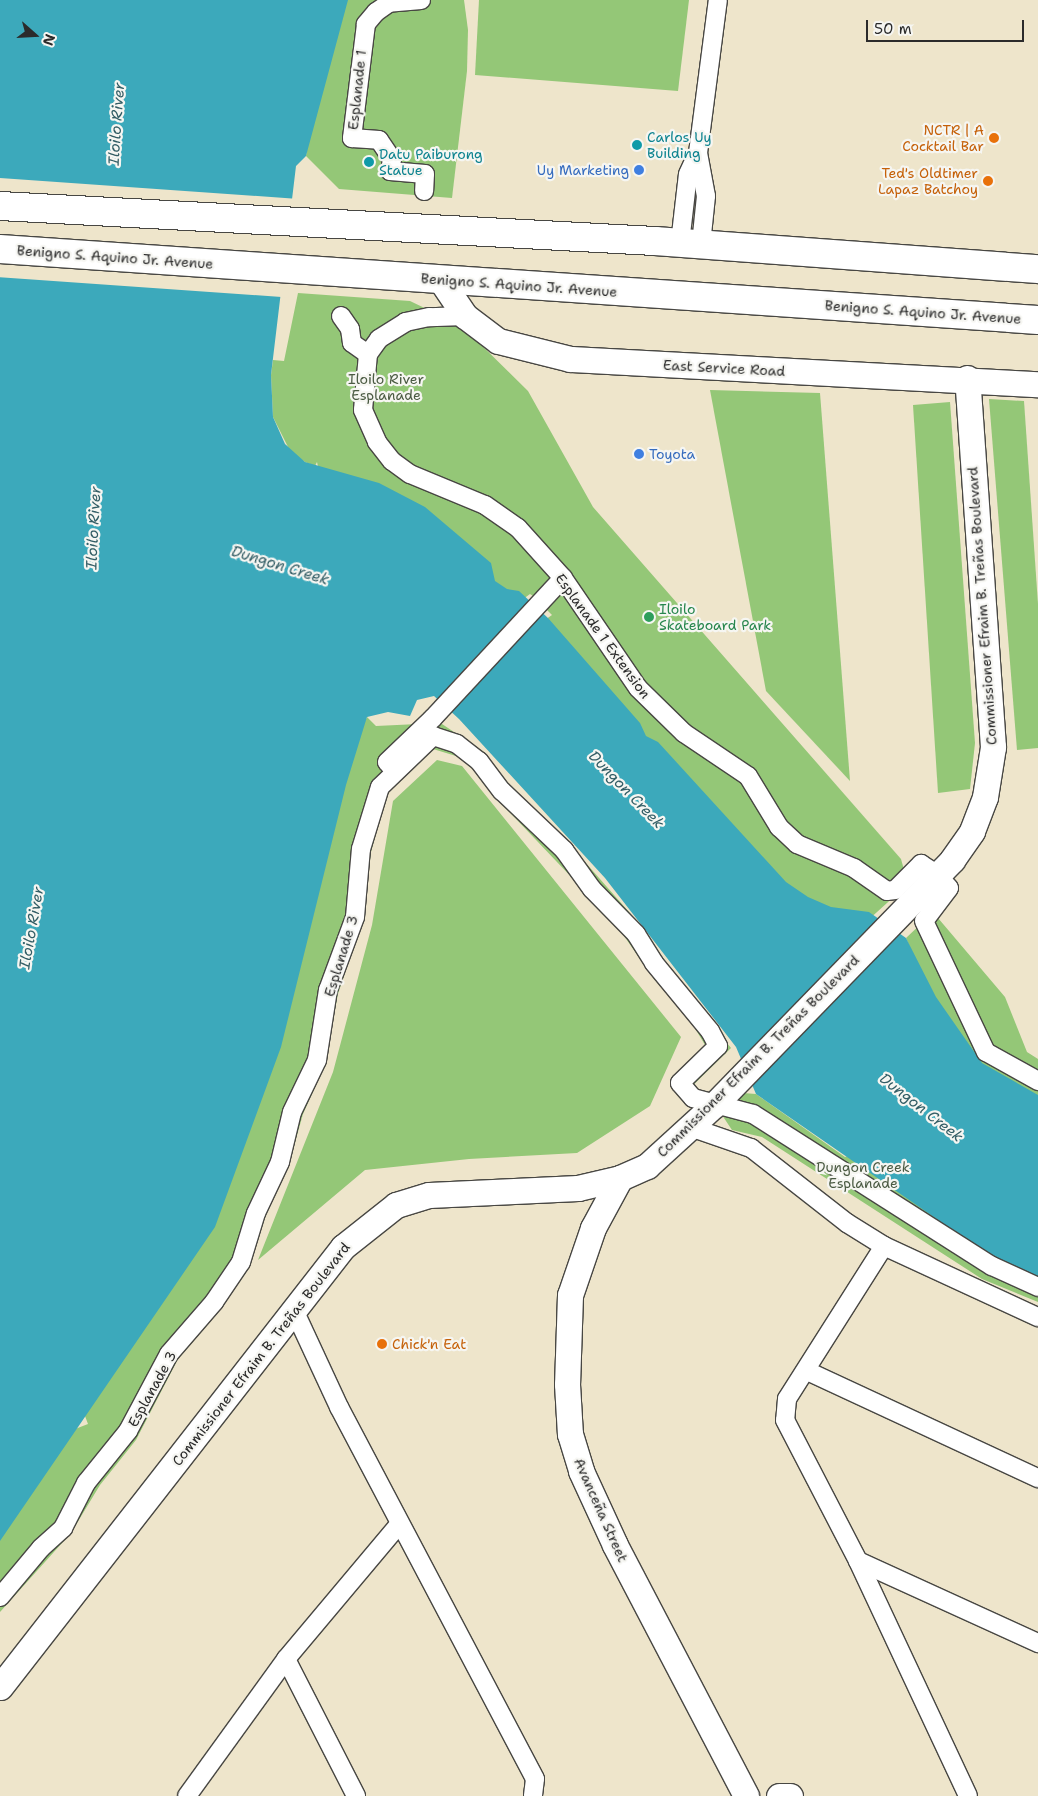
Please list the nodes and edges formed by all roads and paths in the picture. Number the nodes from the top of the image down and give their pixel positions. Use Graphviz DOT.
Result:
graph roads {
  1 [pos="421,0"];
  2 [pos="718,0"];
  3 [pos="424,191"];
  4 [pos="0,206"];
  5 [pos="690,243"];
  6 [pos="0,249"];
  7 [pos="1038,269"];
  8 [pos="440,279"];
  9 [pos="341,316"];
  10 [pos="465,316"];
  11 [pos="1038,320"];
  12 [pos="368,354"];
  13 [pos="966,378"];
  14 [pos="1038,384"];
  15 [pos="563,578"];
  16 [pos="394,771"];
  17 [pos="933,881"];
  18 [pos="1038,1081"];
  19 [pos="714,1105"];
  20 [pos="690,1127"];
  21 [pos="620,1178"];
  22 [pos="884,1246"];
  23 [pos="1038,1287"];
  24 [pos="294,1310"];
  25 [pos="1038,1317"];
  26 [pos="807,1371"];
  27 [pos="1038,1478"];
  28 [pos="400,1523"];
  29 [pos="858,1560"];
  30 [pos="0,1598"];
  31 [pos="1038,1643"];
  32 [pos="286,1658"];
  33 [pos="0,1687"];
  34 [pos="196,1792"];
  35 [pos="356,1796"];
  36 [pos="533,1796"];
  37 [pos="746,1796"];
  38 [pos="780,1796"];
  39 [pos="790,1796"];
  40 [pos="968,1796"];
  1 -- 3 [label="street, Esplanade 1"];
  2 -- 5 [label="street"];
  4 -- 5 [label="highway"];
  5 -- 7 [label="highway"];
  6 -- 8 [label="highway, Benigno S. Aquino Jr. Avenue"];
  8 -- 10 [label="main road, East Service Road"];
  8 -- 11 [label="highway, Benigno S. Aquino Jr. Avenue"];
  9 -- 12 [label="street"];
  10 -- 12 [label="street"];
  10 -- 13 [label="main road, East Service Road"];
  12 -- 15 [label="street, Esplanade 1 Extension"];
  13 -- 14 [label="main road, East Service Road"];
  13 -- 17 [label="main road, Commissioner Efraim B. Treñas Boulevard"];
  15 -- 16 [label="street"];
  15 -- 17 [label="street, Esplanade 1 Extension"];
  16 -- 19 [label="street, Esplanade 3"];
  16 -- 30 [label="street, Esplanade 3"];
  17 -- 18 [label="street"];
  17 -- 19 [label="main road, Commissioner Efraim B. Treñas Boulevard"];
  19 -- 20 [label="main road, Commissioner Efraim B. Treñas Boulevard"];
  19 -- 23 [label="street"];
  20 -- 21 [label="main road, Commissioner Efraim B. Treñas Boulevard"];
  20 -- 22 [label="street"];
  21 -- 24 [label="main road, Commissioner Efraim B. Treñas Boulevard"];
  21 -- 37 [label="main road, Avanceña Street"];
  22 -- 25 [label="street"];
  22 -- 26 [label="street"];
  24 -- 28 [label="street"];
  24 -- 33 [label="main road, Commissioner Efraim B. Treñas Boulevard"];
  26 -- 27 [label="street"];
  26 -- 29 [label="street"];
  28 -- 32 [label="street"];
  28 -- 36 [label="street"];
  29 -- 31 [label="street"];
  29 -- 40 [label="street"];
  32 -- 34 [label="street"];
  32 -- 35 [label="street"];
  38 -- 39 [label="main road"];
}
